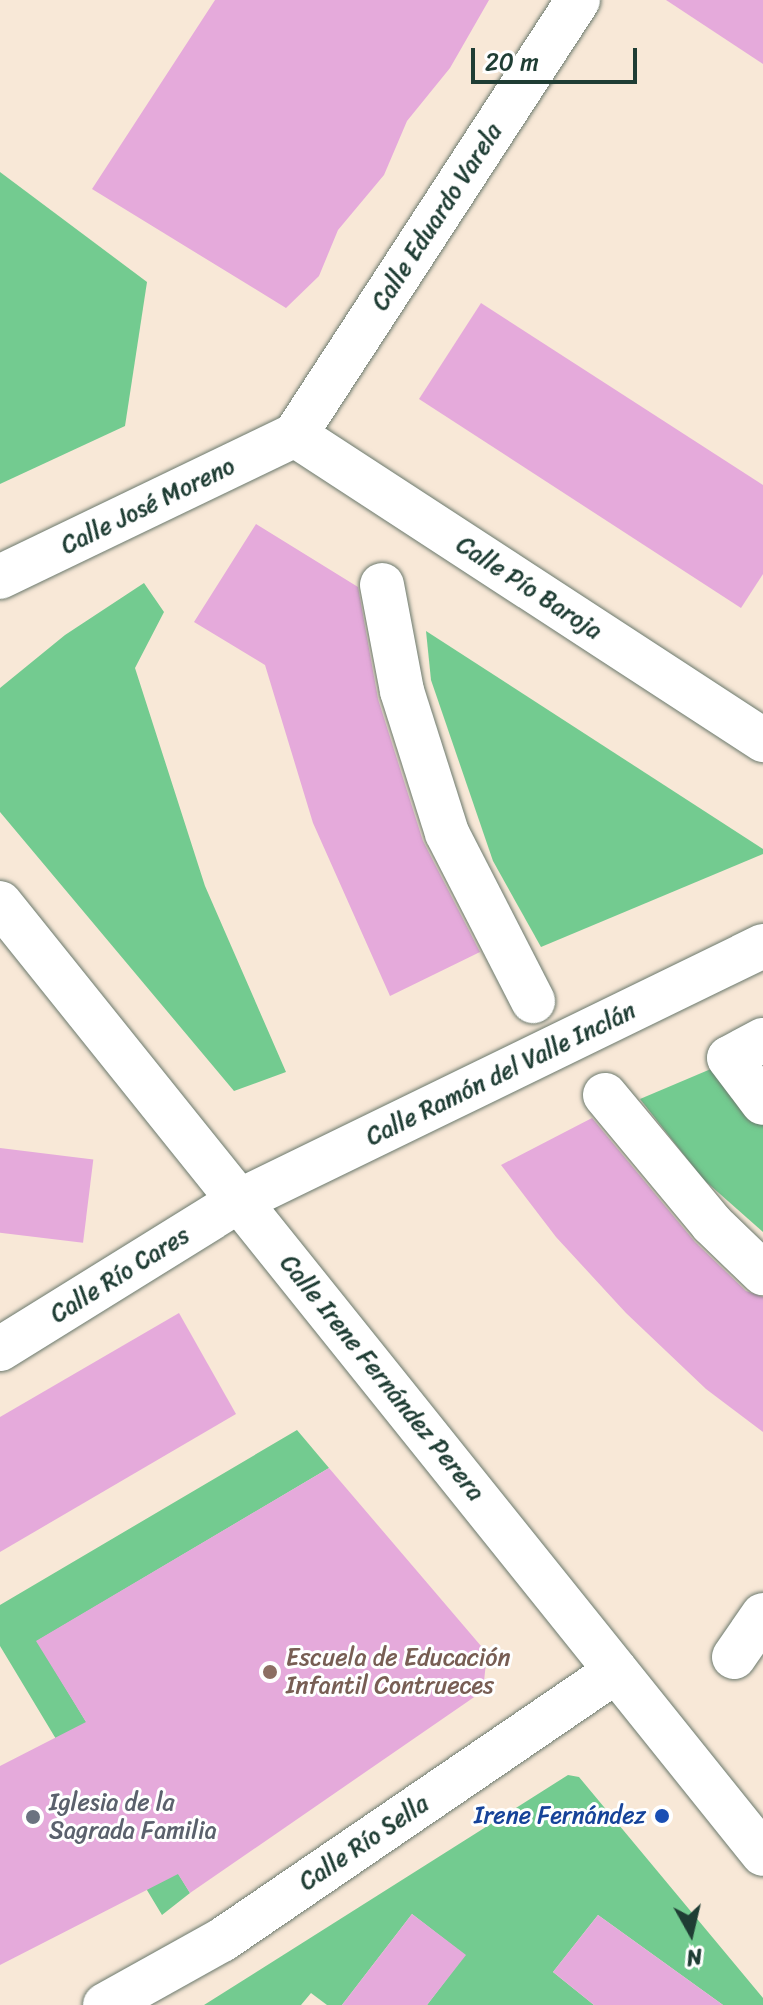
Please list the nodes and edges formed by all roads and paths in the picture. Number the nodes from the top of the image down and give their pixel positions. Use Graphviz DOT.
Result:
graph roads {
  1 [pos="578,0"];
  2 [pos="295,435"];
  3 [pos="0,577"];
  4 [pos="382,585"];
  5 [pos="763,740"];
  6 [pos="0,903"];
  7 [pos="763,946"];
  8 [pos="533,1001"];
  9 [pos="763,1040"];
  10 [pos="605,1095"];
  11 [pos="763,1103"];
  12 [pos="239,1201"];
  13 [pos="757,1252"];
  14 [pos="0,1349"];
  15 [pos="763,1615"];
  16 [pos="734,1657"];
  17 [pos="616,1671"];
  18 [pos="763,1854"];
  19 [pos="105,2005"];
  1 -- 2 [label="street, Calle Eduardo Varela"];
  2 -- 3 [label="street, Calle José Moreno"];
  2 -- 5 [label="street, Calle Pío Baroja"];
  4 -- 8 [label="street"];
  6 -- 12 [label="street, Calle Irene Fernández Perera"];
  7 -- 12 [label="street, Calle Ramón del Valle Inclán"];
  9 -- 11 [label="street"];
  10 -- 13 [label="street"];
  12 -- 14 [label="street, Calle Río Cares"];
  12 -- 17 [label="street, Calle Irene Fernández Perera"];
  15 -- 16 [label="street"];
  17 -- 18 [label="street, Calle Irene Fernández Perera"];
  17 -- 19 [label="street, Calle Río Sella"];
}
